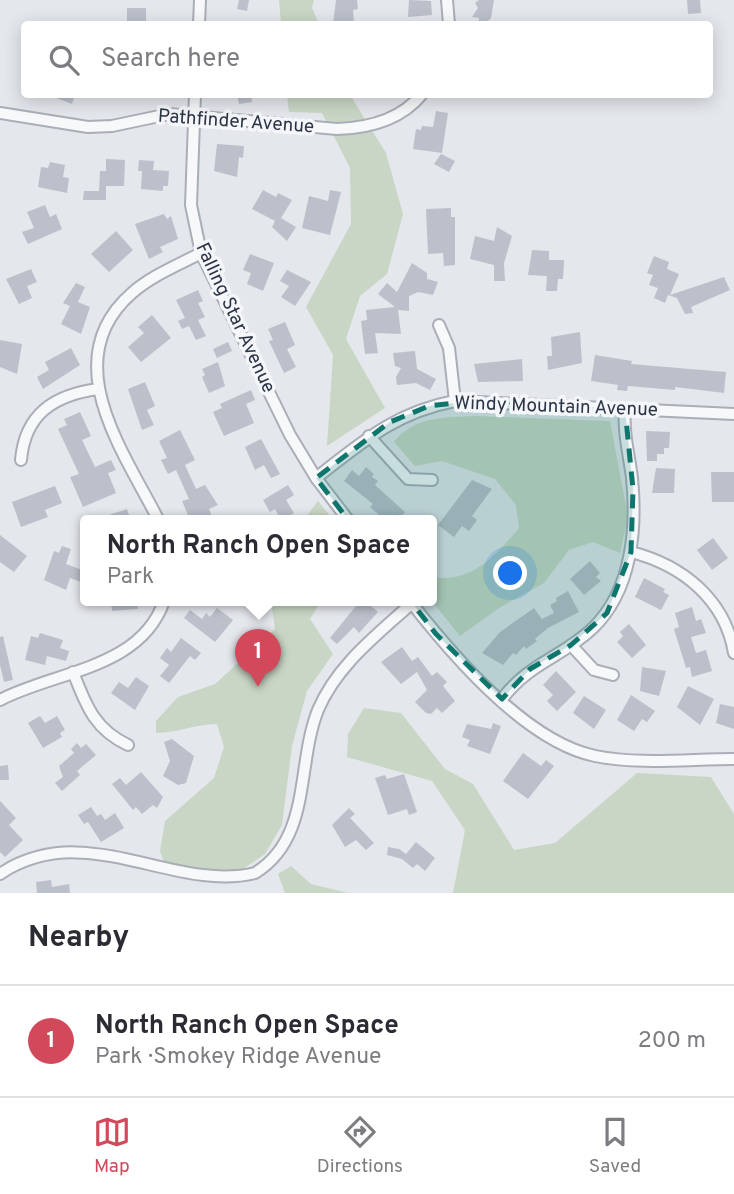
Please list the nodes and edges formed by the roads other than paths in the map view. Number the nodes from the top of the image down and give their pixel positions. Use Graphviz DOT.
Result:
graph roads {
  1 [pos="200,0"];
  2 [pos="447,0"];
  3 [pos="198,21"];
  4 [pos="449,21"];
  5 [pos="195,98"];
  6 [pos="418,98"];
  7 [pos="0,113"];
  8 [pos="194,115"];
  9 [pos="201,253"];
  10 [pos="439,325"];
  11 [pos="97,389"];
  12 [pos="455,401"];
  13 [pos="625,409"];
  14 [pos="734,414"];
  15 [pos="369,436"];
  16 [pos="22,460"];
  17 [pos="316,478"];
  18 [pos="432,480"];
  19 [pos="156,515"];
  20 [pos="344,515"];
  21 [pos="631,552"];
  22 [pos="162,606"];
  23 [pos="407,606"];
  24 [pos="414,606"];
  25 [pos="571,645"];
  26 [pos="734,653"];
  27 [pos="73,671"];
  28 [pos="613,675"];
  29 [pos="502,699"];
  30 [pos="0,700"];
  31 [pos="128,745"];
  32 [pos="734,759"];
  33 [pos="0,874"];
  34 [pos="169,881"];
  35 [pos="204,887"];
  1 -- 3 [label="street"];
  2 -- 4 [label="street"];
  5 -- 8 [label="street, Falling Star Avenue"];
  6 -- 8 [label="street, Pathfinder Avenue"];
  7 -- 8 [label="street, Pathfinder Avenue"];
  8 -- 9 [label="street, Falling Star Avenue"];
  9 -- 11 [label="street"];
  9 -- 17 [label="street, Falling Star Avenue"];
  10 -- 12 [label="street"];
  11 -- 16 [label="street"];
  11 -- 19 [label="street"];
  12 -- 13 [label="street, Windy Mountain Avenue"];
  12 -- 15 [label="street, Windy Mountain Avenue"];
  13 -- 14 [label="street, Windy Mountain Avenue"];
  13 -- 21 [label="street"];
  15 -- 17 [label="street, Windy Mountain Avenue"];
  15 -- 18 [label="street"];
  17 -- 20 [label="street, Falling Star Avenue"];
  21 -- 25 [label="street"];
  21 -- 26 [label="street"];
  22 -- 27 [label="street"];
  23 -- 35 [label="street"];
  24 -- 29 [label="street"];
  25 -- 28 [label="street"];
  25 -- 29 [label="street"];
  27 -- 30 [label="street"];
  27 -- 31 [label="street"];
  29 -- 32 [label="street"];
  33 -- 34 [label="street"];
}
